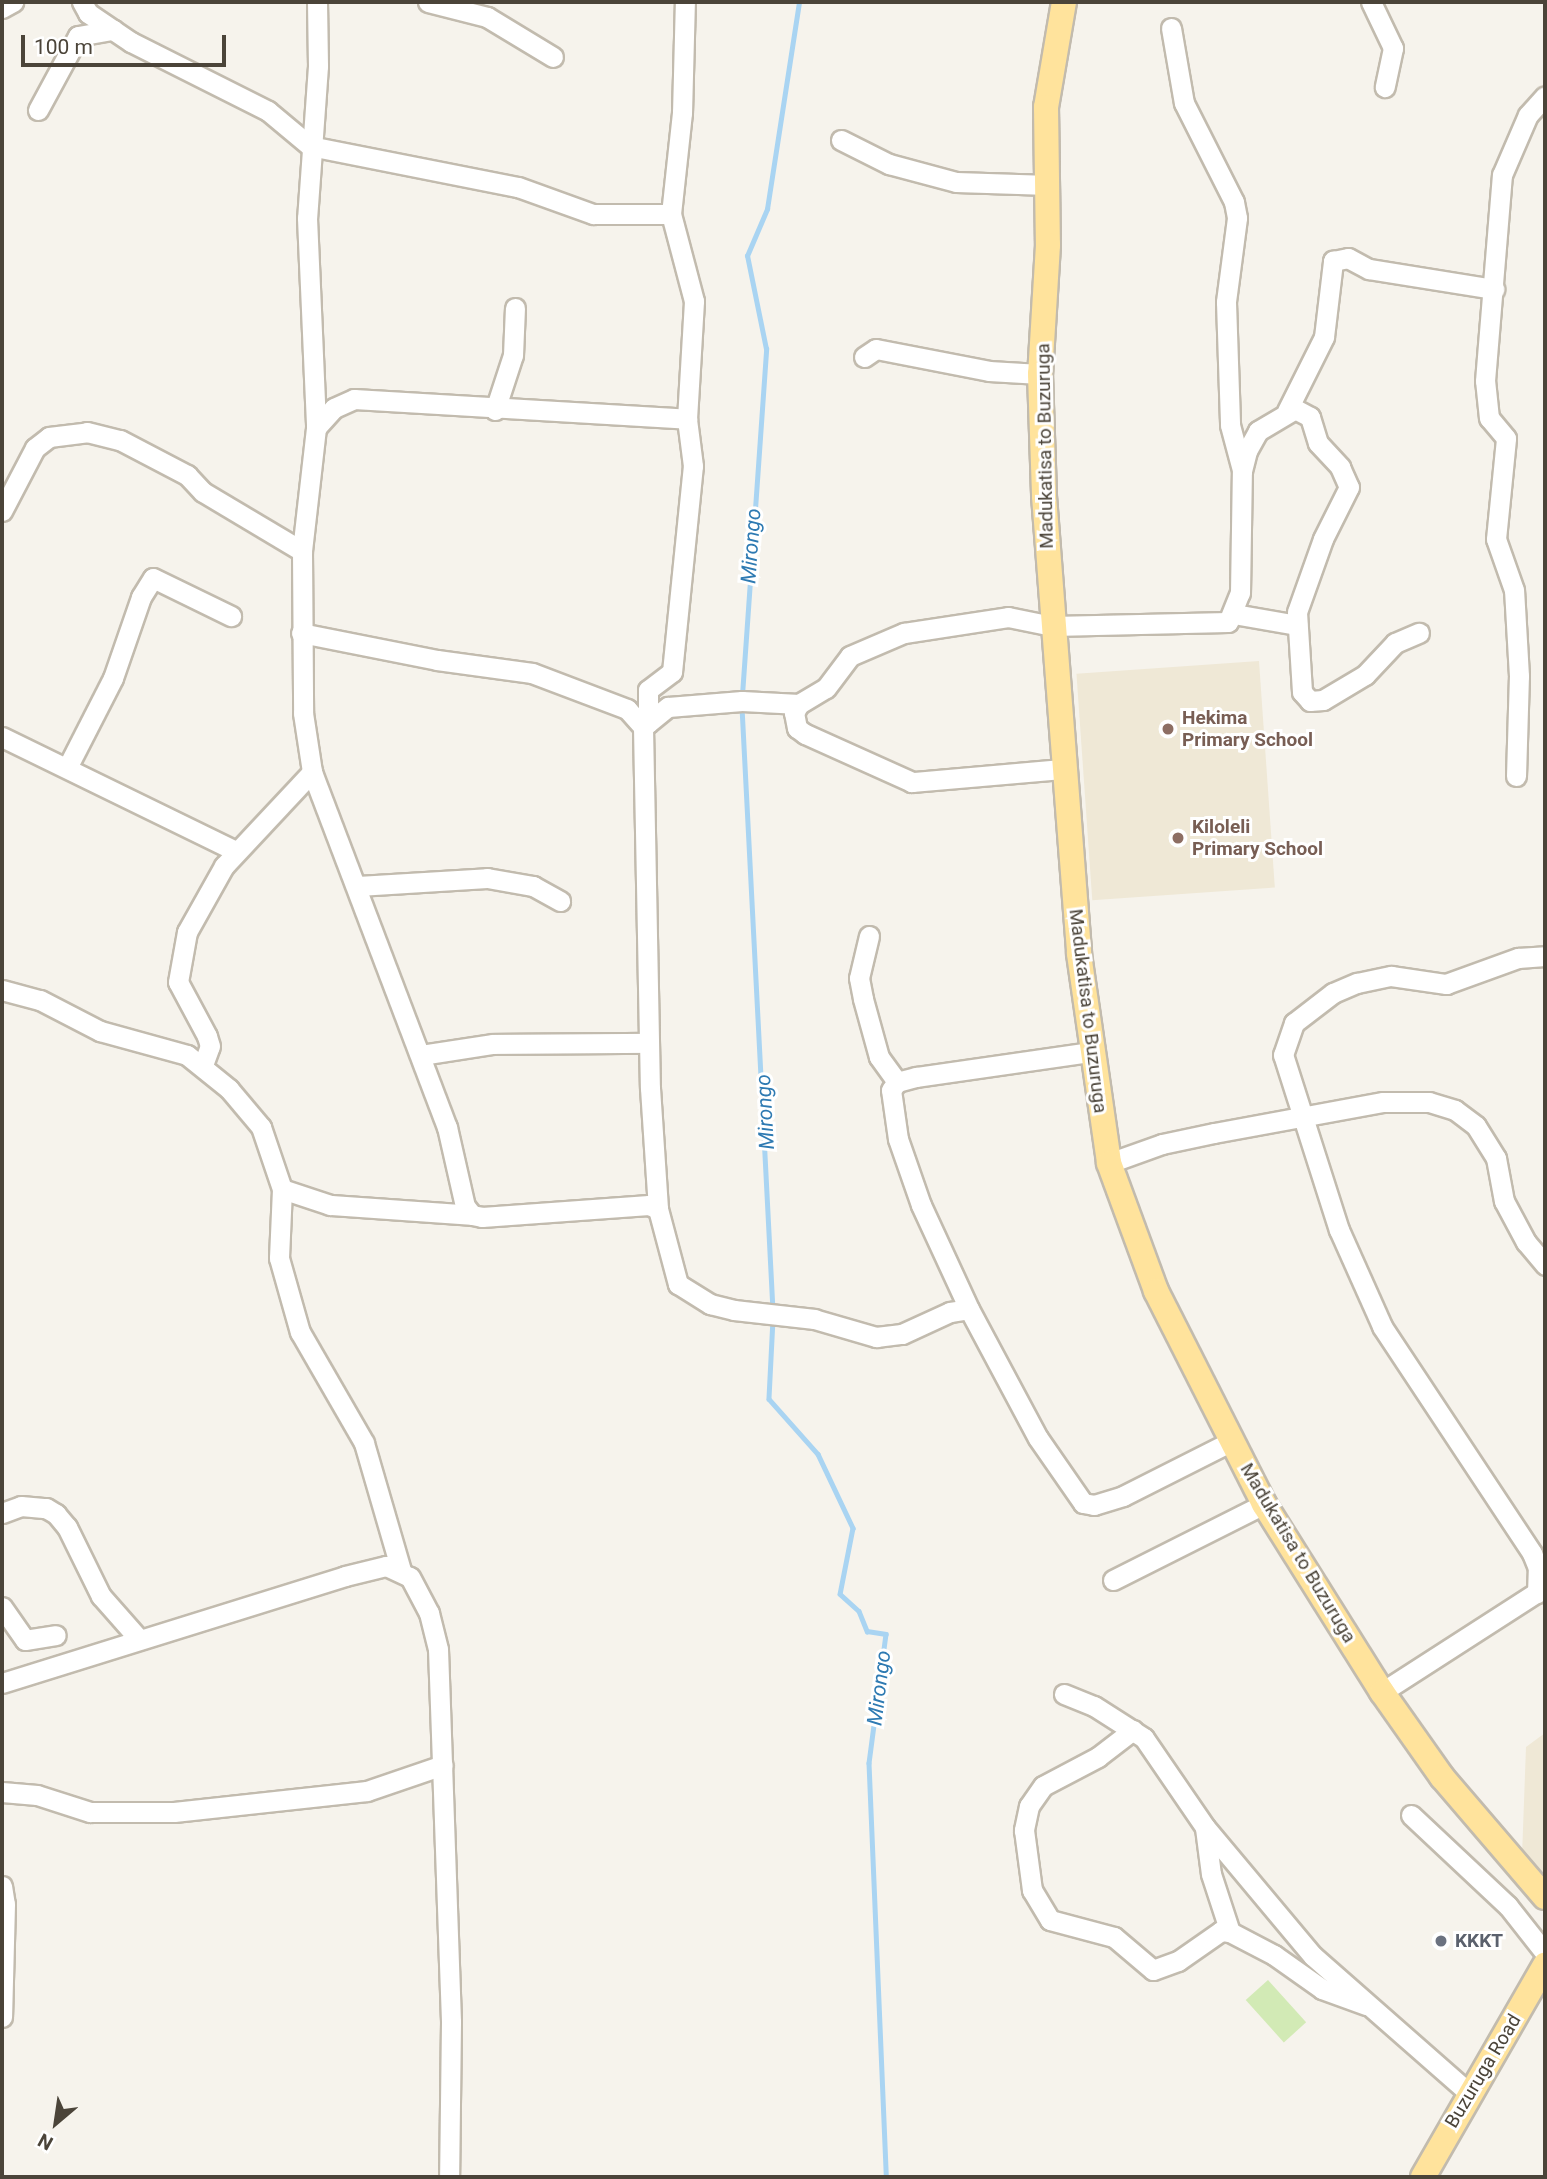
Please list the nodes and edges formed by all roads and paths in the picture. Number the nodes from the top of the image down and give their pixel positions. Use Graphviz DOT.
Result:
graph roads {
  1 [pos="13,2"];
  2 [pos="82,2"];
  3 [pos="317,2"];
  4 [pos="685,2"];
  5 [pos="1064,2"];
  6 [pos="1371,2"];
  7 [pos="439,3"];
  8 [pos="2,8"];
  9 [pos="1171,28"];
  10 [pos="113,30"];
  11 [pos="553,57"];
  12 [pos="1385,87"];
  13 [pos="1545,96"];
  14 [pos="38,110"];
  15 [pos="841,140"];
  16 [pos="310,146"];
  17 [pos="1049,185"];
  18 [pos="671,214"];
  19 [pos="1494,289"];
  20 [pos="515,307"];
  21 [pos="864,357"];
  22 [pos="1040,374"];
  23 [pos="495,410"];
  24 [pos="1287,411"];
  25 [pos="687,419"];
  26 [pos="317,428"];
  27 [pos="1242,471"];
  28 [pos="2,511"];
  29 [pos="302,551"];
  30 [pos="1234,614"];
  31 [pos="231,616"];
  32 [pos="1297,625"];
  33 [pos="1052,626"];
  34 [pos="301,633"];
  35 [pos="1419,633"];
  36 [pos="799,704"];
  37 [pos="645,725"];
  38 [pos="2,737"];
  39 [pos="68,766"];
  40 [pos="1062,769"];
  41 [pos="312,772"];
  42 [pos="1516,776"];
  43 [pos="236,851"];
  44 [pos="358,887"];
  45 [pos="560,901"];
  46 [pos="869,936"];
  47 [pos="1545,956"];
  48 [pos="2,990"];
  49 [pos="649,1043"];
  50 [pos="1090,1052"];
  51 [pos="421,1055"];
  52 [pos="203,1065"];
  53 [pos="897,1082"];
  54 [pos="1304,1117"];
  55 [pos="1109,1163"];
  56 [pos="282,1189"];
  57 [pos="658,1209"];
  58 [pos="472,1215"];
  59 [pos="1545,1265"];
  60 [pos="969,1309"];
  61 [pos="1232,1441"];
  62 [pos="1264,1504"];
  63 [pos="2,1513"];
  64 [pos="401,1570"];
  65 [pos="1113,1580"];
  66 [pos="1541,1590"];
  67 [pos="2,1607"];
  68 [pos="56,1635"];
  69 [pos="138,1639"];
  70 [pos="2,1683"];
  71 [pos="1382,1692"];
  72 [pos="1064,1694"];
  73 [pos="1133,1730"];
  74 [pos="443,1765"];
  75 [pos="2,1791"];
  76 [pos="1411,1815"];
  77 [pos="1205,1827"];
  78 [pos="2,1886"];
  79 [pos="1545,1897"];
  80 [pos="1230,1932"];
  81 [pos="1545,1953"];
  82 [pos="1545,1965"];
  83 [pos="1366,2005"];
  84 [pos="2,2017"];
  85 [pos="1470,2094"];
  86 [pos="449,2177"];
  87 [pos="1423,2177"];
  1 -- 8 [label="street"];
  2 -- 10 [label="street"];
  3 -- 16 [label="street"];
  4 -- 18 [label="street"];
  5 -- 17 [label="main road, Madukatisa to Buzuruga"];
  6 -- 12 [label="street"];
  7 -- 11 [label="street"];
  9 -- 27 [label="street"];
  10 -- 14 [label="street"];
  10 -- 16 [label="street"];
  13 -- 19 [label="street"];
  15 -- 17 [label="street"];
  16 -- 18 [label="street"];
  16 -- 26 [label="street"];
  17 -- 22 [label="main road, Madukatisa to Buzuruga"];
  18 -- 25 [label="street"];
  19 -- 24 [label="street"];
  19 -- 42 [label="street"];
  20 -- 23 [label="street"];
  21 -- 22 [label="street"];
  22 -- 33 [label="main road, Madukatisa to Buzuruga"];
  23 -- 25 [label="street"];
  23 -- 26 [label="street"];
  24 -- 27 [label="street"];
  24 -- 32 [label="street"];
  25 -- 37 [label="street"];
  26 -- 29 [label="street"];
  27 -- 30 [label="street"];
  28 -- 29 [label="street"];
  29 -- 34 [label="street"];
  30 -- 32 [label="street"];
  30 -- 33 [label="street"];
  31 -- 39 [label="street"];
  32 -- 35 [label="street"];
  33 -- 36 [label="street"];
  33 -- 40 [label="main road, Madukatisa to Buzuruga"];
  34 -- 37 [label="street"];
  34 -- 41 [label="street"];
  36 -- 37 [label="street"];
  36 -- 40 [label="street"];
  37 -- 49 [label="street"];
  38 -- 39 [label="street"];
  39 -- 43 [label="street"];
  40 -- 50 [label="main road, Madukatisa to Buzuruga"];
  41 -- 43 [label="street"];
  41 -- 44 [label="street"];
  43 -- 52 [label="street"];
  44 -- 45 [label="street"];
  44 -- 51 [label="street"];
  46 -- 53 [label="street"];
  47 -- 54 [label="street"];
  48 -- 52 [label="street"];
  49 -- 51 [label="street"];
  49 -- 57 [label="street"];
  50 -- 53 [label="street"];
  50 -- 55 [label="main road, Madukatisa to Buzuruga"];
  51 -- 58 [label="street"];
  52 -- 56 [label="street"];
  53 -- 60 [label="street"];
  54 -- 55 [label="street"];
  54 -- 59 [label="street"];
  54 -- 66 [label="street"];
  55 -- 61 [label="main road, Madukatisa to Buzuruga"];
  56 -- 58 [label="street"];
  56 -- 64 [label="street"];
  57 -- 58 [label="street"];
  57 -- 60 [label="street"];
  60 -- 61 [label="street"];
  61 -- 62 [label="main road, Madukatisa to Buzuruga"];
  62 -- 65 [label="street"];
  62 -- 71 [label="main road, Madukatisa to Buzuruga"];
  63 -- 69 [label="street"];
  64 -- 69 [label="street"];
  64 -- 74 [label="street"];
  66 -- 71 [label="street"];
  67 -- 68 [label="street"];
  69 -- 70 [label="street"];
  71 -- 79 [label="main road, Madukatisa to Buzuruga"];
  72 -- 73 [label="street"];
  73 -- 77 [label="street"];
  73 -- 80 [label="street"];
  74 -- 75 [label="street"];
  74 -- 86 [label="street"];
  76 -- 81 [label="street"];
  77 -- 80 [label="street"];
  77 -- 83 [label="street"];
  78 -- 84 [label="street"];
  80 -- 83 [label="street"];
  82 -- 85 [label="main road, Buzuruga Road"];
  83 -- 85 [label="street"];
  85 -- 87 [label="main road, Buzuruga Road"];
}
